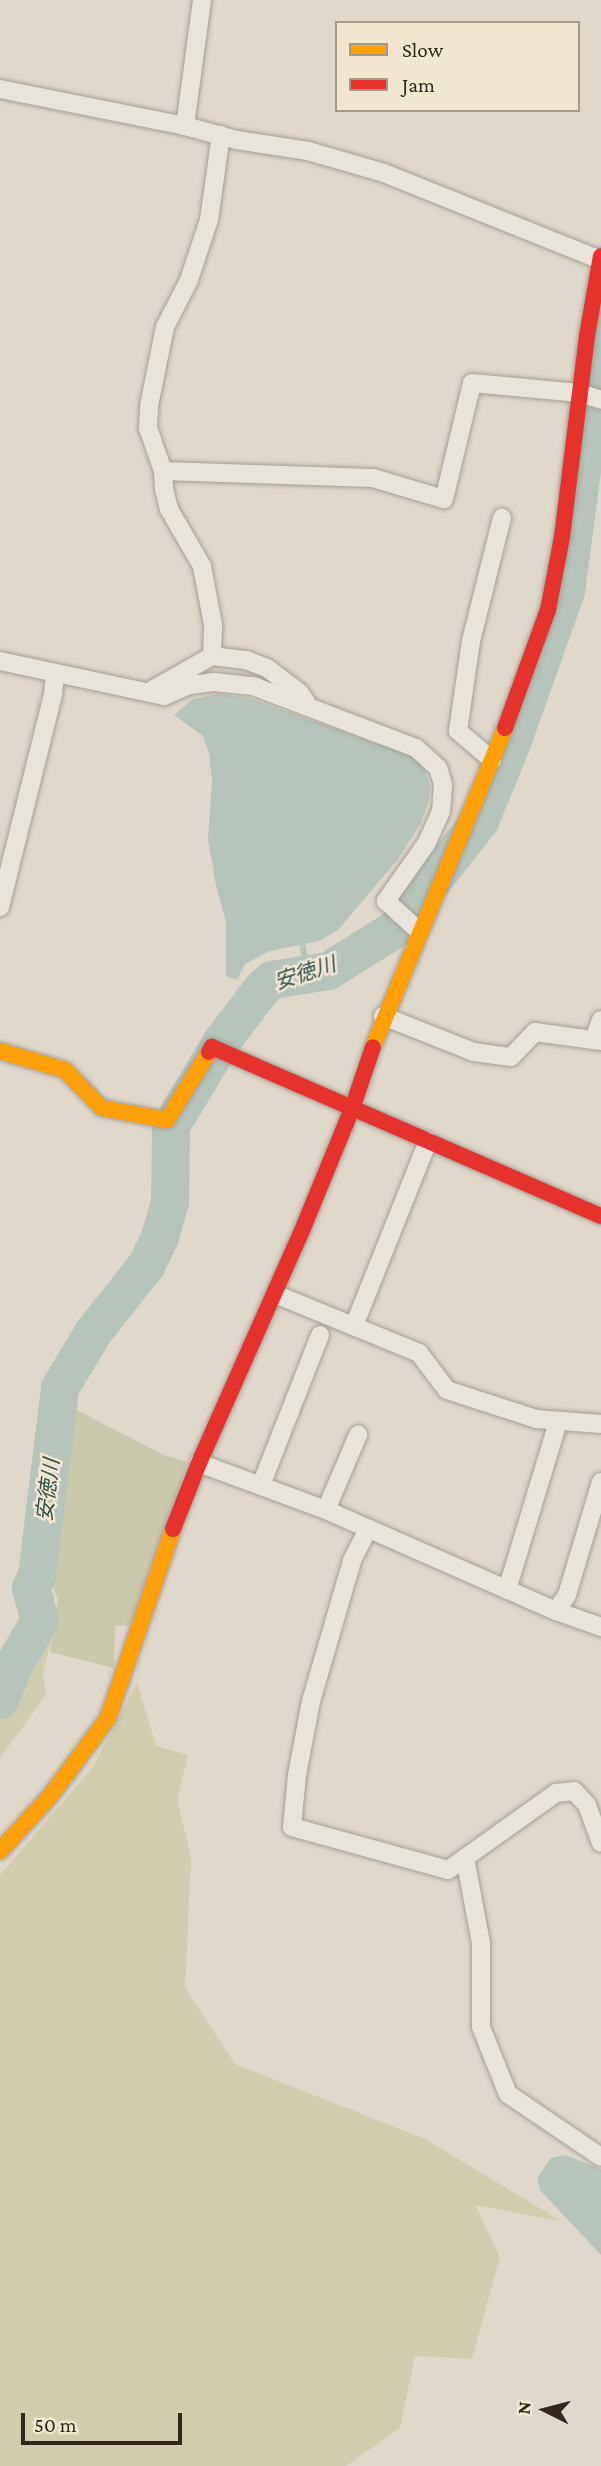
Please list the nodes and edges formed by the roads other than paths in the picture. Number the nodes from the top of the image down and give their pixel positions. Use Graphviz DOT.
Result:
graph roads {
  1 [pos="202,0"];
  2 [pos="0,89"];
  3 [pos="184,125"];
  4 [pos="221,135"];
  5 [pos="600,258"];
  6 [pos="580,393"];
  7 [pos="601,400"];
  8 [pos="163,471"];
  9 [pos="502,518"];
  10 [pos="212,656"];
  11 [pos="0,661"];
  12 [pos="55,674"];
  13 [pos="149,694"];
  14 [pos="308,705"];
  15 [pos="492,760"];
  16 [pos="0,906"];
  17 [pos="419,931"];
  18 [pos="383,1016"];
  19 [pos="601,1020"];
  20 [pos="598,1040"];
  21 [pos="0,1051"];
  22 [pos="353,1106"];
  23 [pos="428,1141"];
  24 [pos="601,1216"];
  25 [pos="275,1294"];
  26 [pos="354,1326"];
  27 [pos="320,1335"];
  28 [pos="601,1424"];
  29 [pos="556,1429"];
  30 [pos="358,1435"];
  31 [pos="199,1463"];
  32 [pos="601,1482"];
  33 [pos="261,1485"];
  34 [pos="326,1510"];
  35 [pos="368,1529"];
  36 [pos="507,1590"];
  37 [pos="556,1611"];
  38 [pos="601,1627"];
  39 [pos="601,1843"];
  40 [pos="0,1851"];
  41 [pos="466,1858"];
  42 [pos="601,2157"];
  1 -- 3 [label="street"];
  2 -- 3 [label="street"];
  3 -- 4 [label="street"];
  4 -- 5 [label="street"];
  4 -- 8 [label="street"];
  5 -- 6 [label="street"];
  6 -- 7 [label="street"];
  6 -- 8 [label="street"];
  6 -- 15 [label="street"];
  8 -- 10 [label="street"];
  9 -- 15 [label="street"];
  10 -- 13 [label="street"];
  10 -- 14 [label="street"];
  11 -- 12 [label="street"];
  12 -- 13 [label="street"];
  12 -- 16 [label="street"];
  13 -- 14 [label="street"];
  14 -- 17 [label="street"];
  15 -- 17 [label="street"];
  17 -- 18 [label="street"];
  18 -- 20 [label="street"];
  18 -- 22 [label="street"];
  19 -- 20 [label="street"];
  21 -- 22 [label="street"];
  22 -- 23 [label="street"];
  22 -- 25 [label="street"];
  23 -- 24 [label="street"];
  23 -- 26 [label="street"];
  25 -- 26 [label="street"];
  25 -- 31 [label="street"];
  26 -- 28 [label="street"];
  27 -- 33 [label="street"];
  29 -- 36 [label="street"];
  30 -- 34 [label="street"];
  31 -- 33 [label="street"];
  31 -- 40 [label="street"];
  32 -- 37 [label="street"];
  33 -- 34 [label="street"];
  34 -- 35 [label="street"];
  35 -- 36 [label="street"];
  35 -- 41 [label="street"];
  36 -- 37 [label="street"];
  37 -- 38 [label="street"];
  39 -- 41 [label="street"];
  41 -- 42 [label="street"];
}
